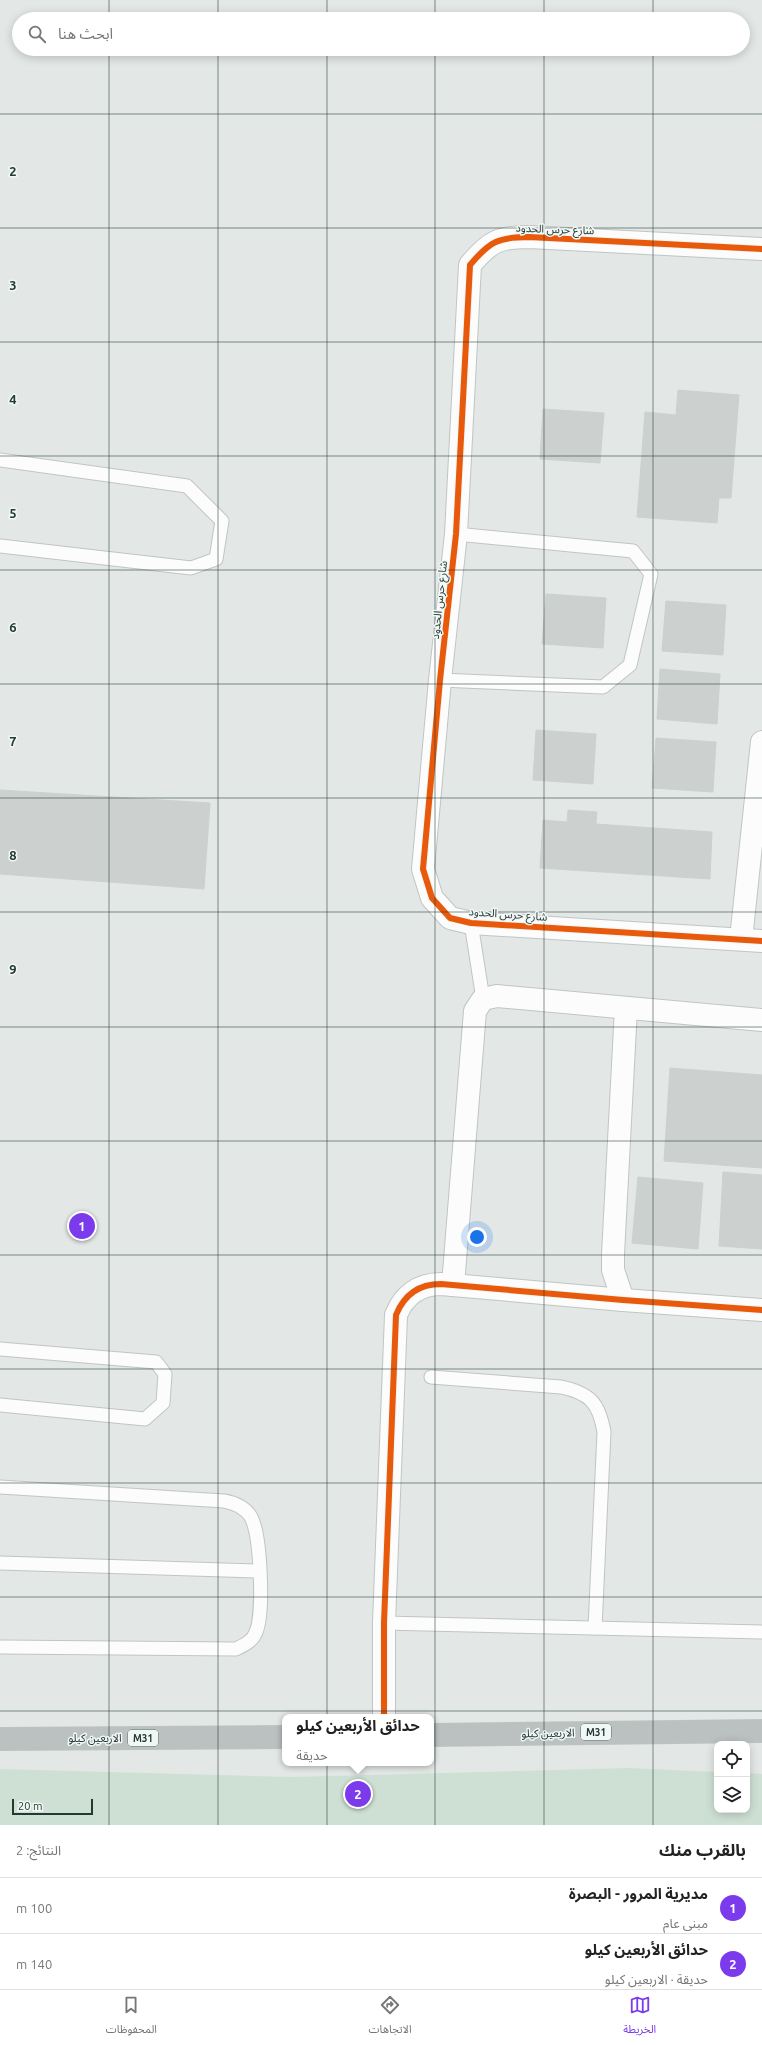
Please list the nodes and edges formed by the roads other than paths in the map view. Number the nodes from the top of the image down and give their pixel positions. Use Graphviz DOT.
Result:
graph roads {
  1 [pos="762,249"];
  2 [pos="0,460"];
  3 [pos="456,534"];
  4 [pos="0,546"];
  5 [pos="440,680"];
  6 [pos="762,742"];
  7 [pos="471,923"];
  8 [pos="752,940"];
  9 [pos="483,999"];
  10 [pos="626,1008"];
  11 [pos="762,1020"];
  12 [pos="453,1285"];
  13 [pos="623,1300"];
  14 [pos="762,1310"];
  15 [pos="0,1349"];
  16 [pos="431,1378"];
  17 [pos="0,1405"];
  18 [pos="0,1487"];
  19 [pos="0,1563"];
  20 [pos="260,1571"];
  21 [pos="384,1623"];
  22 [pos="595,1628"];
  23 [pos="762,1632"];
  24 [pos="0,1647"];
  25 [pos="384,1714"];
  26 [pos="762,1732"];
  27 [pos="434,1735"];
  28 [pos="282,1737"];
  29 [pos="0,1739"];
  1 -- 3 [label="street, شارع حرس الحدود"];
  2 -- 4 [label="lane"];
  3 -- 5 [label="street, شارع حرس الحدود"];
  3 -- 5 [label="lane"];
  5 -- 7 [label="street, شارع حرس الحدود"];
  6 -- 8 [label="street"];
  7 -- 8 [label="street, شارع حرس الحدود"];
  7 -- 9 [label="lane"];
  9 -- 10 [label="street"];
  9 -- 12 [label="street"];
  10 -- 11 [label="street"];
  10 -- 13 [label="street"];
  12 -- 13 [label="street"];
  12 -- 21 [label="street"];
  13 -- 14 [label="street"];
  15 -- 17 [label="lane"];
  16 -- 22 [label="lane"];
  18 -- 20 [label="lane"];
  19 -- 20 [label="lane"];
  20 -- 24 [label="lane"];
  21 -- 22 [label="lane"];
  21 -- 25 [label="street"];
  22 -- 23 [label="lane"];
  26 -- 27 [label="highway, الاربعين كيلو / M31"];
  28 -- 29 [label="highway, الاربعين كيلو / M31"];
}
